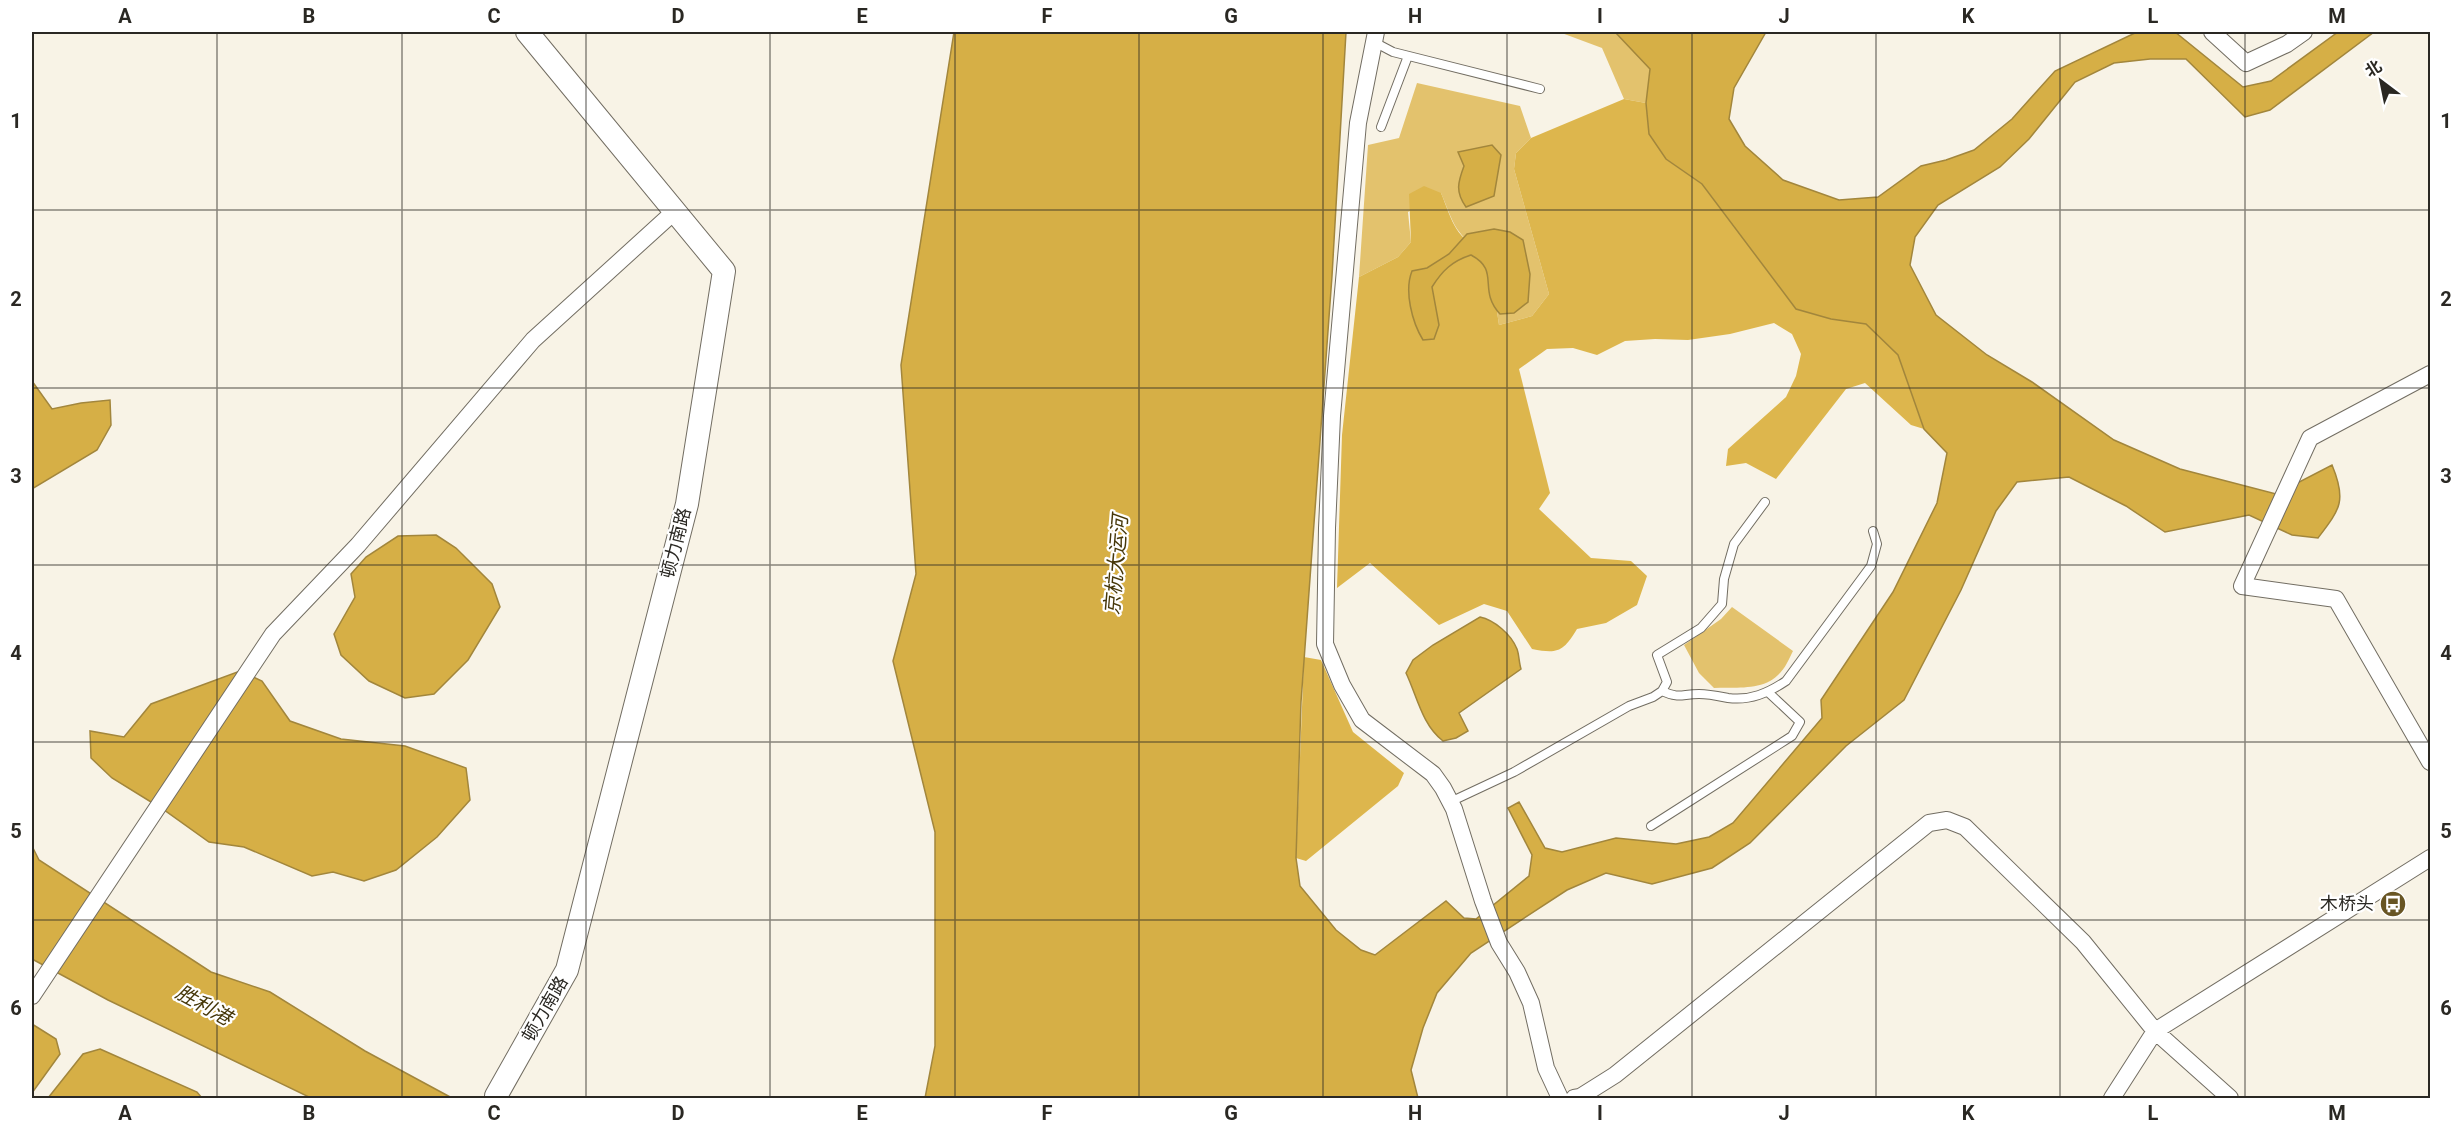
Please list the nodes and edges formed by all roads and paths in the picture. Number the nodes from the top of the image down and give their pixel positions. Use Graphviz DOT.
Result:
graph roads {
  1 [pos="527,32"];
  2 [pos="2212,32"];
  3 [pos="2304,32"];
  4 [pos="1375,37"];
  5 [pos="1408,56"];
  6 [pos="1540,89"];
  7 [pos="1381,127"];
  8 [pos="675,211"];
  9 [pos="2430,374"];
  10 [pos="1765,502"];
  11 [pos="1873,531"];
  12 [pos="1662,691"];
  13 [pos="1768,692"];
  14 [pos="2430,762"];
  15 [pos="1450,802"];
  16 [pos="1651,826"];
  17 [pos="2430,858"];
  18 [pos="32,996"];
  19 [pos="2155,1031"];
  20 [pos="495,1097"];
  21 [pos="1560,1098"];
  22 [pos="1574,1098"];
  23 [pos="2112,1098"];
  24 [pos="2230,1098"];
  1 -- 8 [label="street, 顿力南路"];
  2 -- 3 [label="street"];
  4 -- 5 [label="lane"];
  4 -- 15 [label="street"];
  5 -- 6 [label="lane"];
  5 -- 7 [label="lane"];
  8 -- 18 [label="street"];
  8 -- 20 [label="street, 顿力南路"];
  9 -- 14 [label="street"];
  10 -- 12 [label="lane"];
  11 -- 13 [label="lane"];
  12 -- 13 [label="lane"];
  12 -- 15 [label="lane"];
  13 -- 16 [label="lane"];
  15 -- 21 [label="street"];
  17 -- 19 [label="street"];
  19 -- 22 [label="street"];
  19 -- 23 [label="street"];
  19 -- 24 [label="street"];
}
